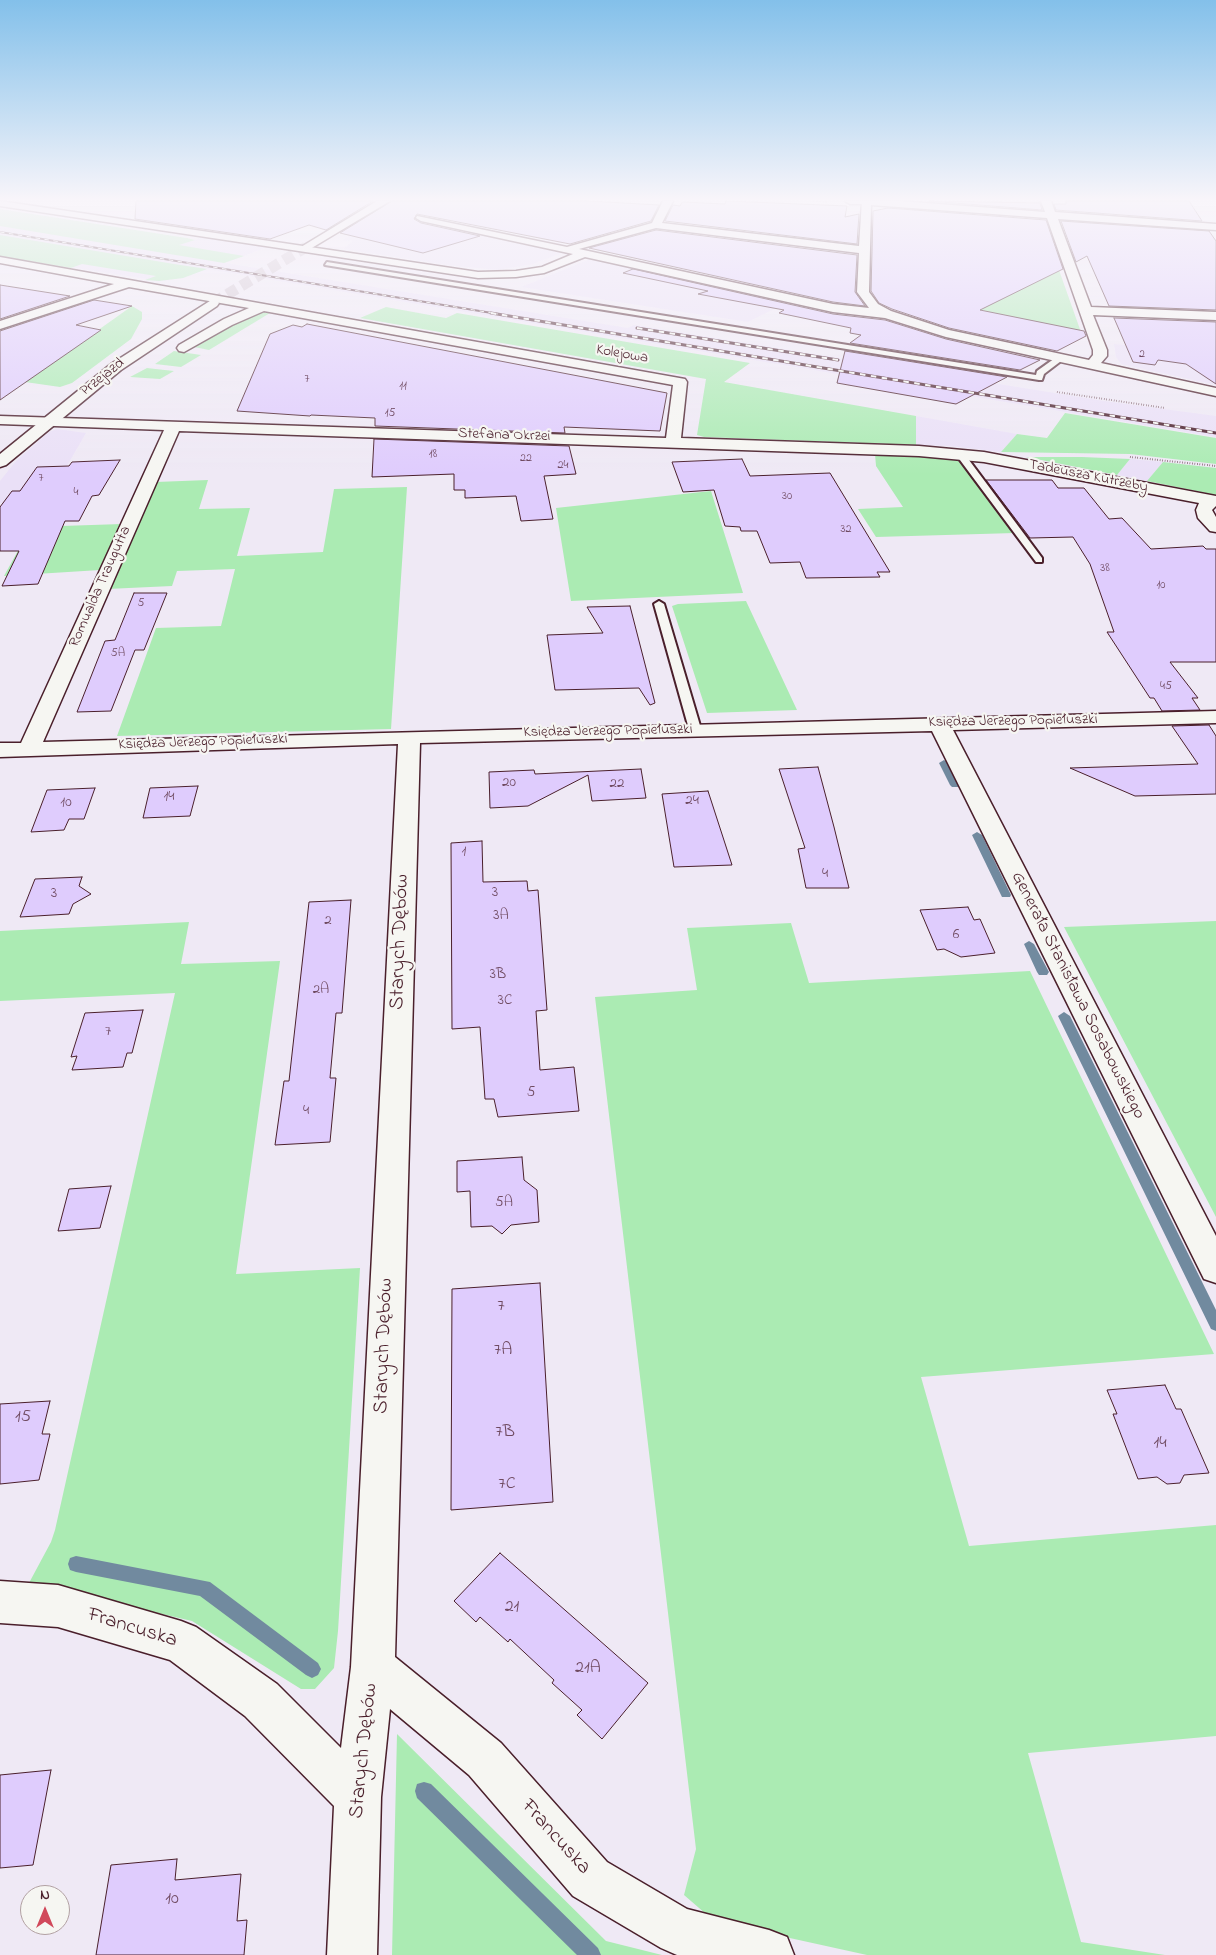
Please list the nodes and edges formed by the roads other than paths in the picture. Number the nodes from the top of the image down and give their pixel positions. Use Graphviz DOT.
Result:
graph roads {
  1 [pos="103,292"];
  2 [pos="182,292"];
  3 [pos="504,292"];
  4 [pos="766,292"];
  5 [pos="864,292"];
  6 [pos="1080,292"];
  7 [pos="866,299"];
  8 [pos="213,303"];
  9 [pos="816,303"];
  10 [pos="263,307"];
  11 [pos="1087,311"];
  12 [pos="888,314"];
  13 [pos="1216,316"];
  14 [pos="0,326"];
  15 [pos="184,348"];
  16 [pos="1060,358"];
  17 [pos="1092,365"];
  18 [pos="1216,392"];
  19 [pos="0,420"];
  20 [pos="48,422"];
  21 [pos="174,426"];
  22 [pos="673,442"];
  23 [pos="960,454"];
  24 [pos="0,462"];
  25 [pos="1212,501"];
  26 [pos="1216,527"];
  27 [pos="1039,560"];
  28 [pos="659,604"];
  29 [pos="1216,717"];
  30 [pos="939,723"];
  31 [pos="695,729"];
  32 [pos="409,737"];
  33 [pos="13,750"];
  34 [pos="0,772"];
  35 [pos="1216,1269"];
  36 [pos="0,1602"];
  37 [pos="373,1667"];
  38 [pos="358,1797"];
  39 [pos="352,1955"];
  40 [pos="768,1955"];
  1 -- 14 [label="street"];
  2 -- 10 [label="street"];
  3 -- 16 [label="lane"];
  4 -- 9 [label="street"];
  5 -- 7 [label="street"];
  6 -- 11 [label="street"];
  7 -- 9 [label="street"];
  7 -- 12 [label="street"];
  8 -- 20 [label="street, Przejazd"];
  9 -- 12 [label="street"];
  10 -- 15 [label="street"];
  10 -- 22 [label="street, Kolejowa"];
  11 -- 13 [label="street"];
  11 -- 17 [label="street"];
  12 -- 16 [label="street"];
  16 -- 17 [label="street"];
  17 -- 18 [label="street"];
  19 -- 20 [label="street, Stefana Okrzei"];
  20 -- 21 [label="street, Stefana Okrzei"];
  20 -- 24 [label="street, Przejazd"];
  21 -- 22 [label="street, Stefana Okrzei"];
  21 -- 33 [label="street, Romualda Traugutta"];
  22 -- 23 [label="street, Stefana Okrzei"];
  23 -- 25 [label="street, Tadeusza Kutrzeby"];
  23 -- 27 [label="lane"];
  25 -- 26 [label="street"];
  28 -- 31 [label="lane"];
  29 -- 30 [label="street, Księdza Jerzego Popiełuszki"];
  30 -- 31 [label="street, Księdza Jerzego Popiełuszki"];
  30 -- 35 [label="street, Generała Stanisława Sosabowskiego"];
  31 -- 32 [label="street, Księdza Jerzego Popiełuszki"];
  32 -- 33 [label="street, Księdza Jerzego Popiełuszki"];
  32 -- 37 [label="street, Starych Dębów"];
  33 -- 34 [label="street, Romualda Traugutta"];
  36 -- 38 [label="street, Francuska"];
  37 -- 38 [label="street, Starych Dębów"];
  37 -- 40 [label="street, Francuska"];
  38 -- 39 [label="street, Starych Dębów"];
}
